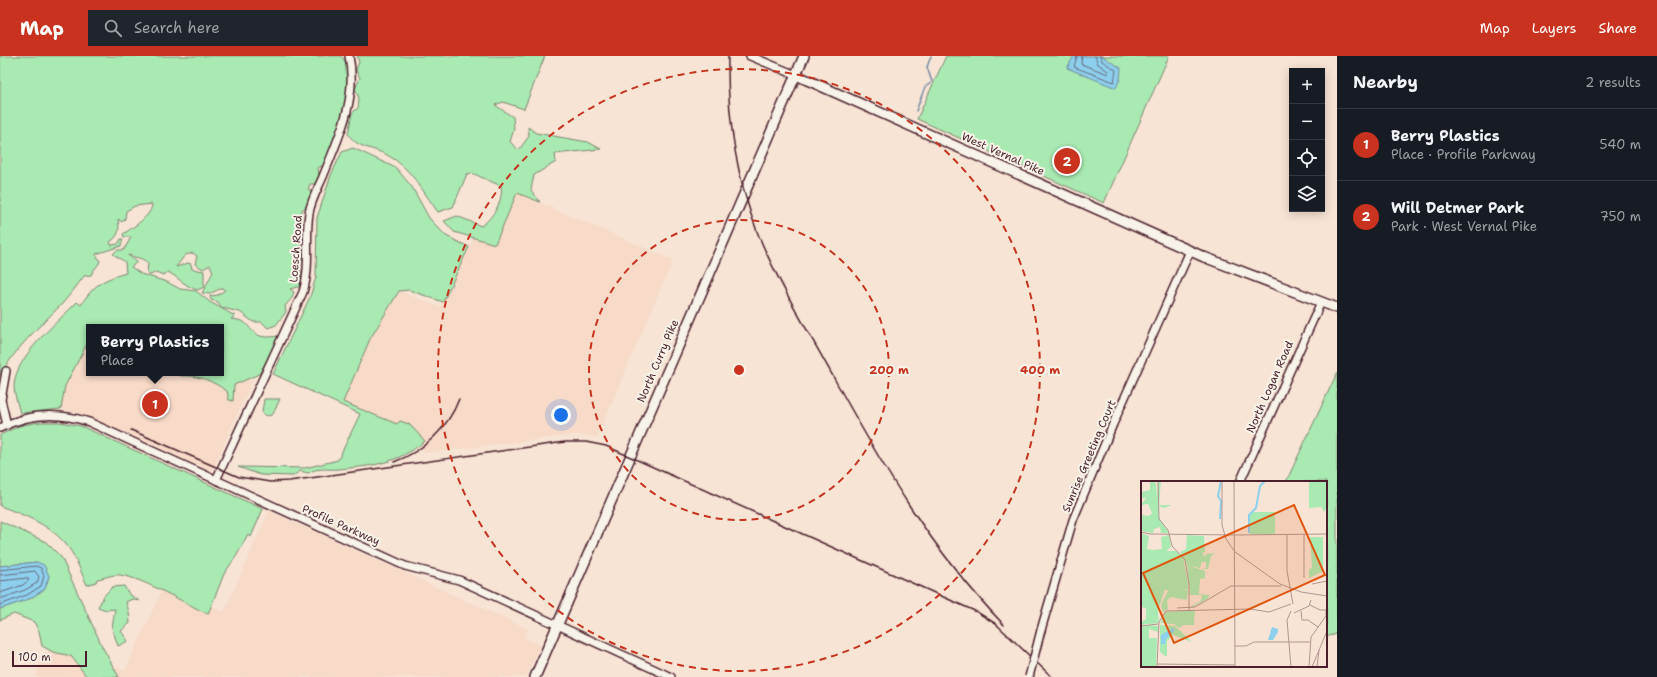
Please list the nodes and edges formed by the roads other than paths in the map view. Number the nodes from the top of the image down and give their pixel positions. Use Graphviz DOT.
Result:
graph roads {
  1 [pos="349,56"];
  2 [pos="750,56"];
  3 [pos="804,56"];
  4 [pos="796,75"];
  5 [pos="1190,251"];
  6 [pos="1321,302"];
  7 [pos="1337,308"];
  8 [pos="6,371"];
  9 [pos="7,425"];
  10 [pos="0,428"];
  11 [pos="216,480"];
  12 [pos="1240,481"];
  13 [pos="558,625"];
  14 [pos="535,677"];
  15 [pos="671,677"];
  16 [pos="1029,677"];
  1 -- 11 [label="street, Loesch Road"];
  2 -- 4 [label="street, West Vernal Pike"];
  3 -- 4 [label="main road, North Curry Pike"];
  4 -- 5 [label="main road, West Vernal Pike"];
  4 -- 13 [label="main road, North Curry Pike"];
  5 -- 6 [label="main road, West Vernal Pike"];
  5 -- 16 [label="street, Sunrise Greeting Court, bridge"];
  6 -- 7 [label="main road, West Vernal Pike"];
  6 -- 12 [label="street, North Logan Road"];
  8 -- 9 [label="street"];
  9 -- 10 [label="street, Profile Parkway"];
  9 -- 11 [label="street, Profile Parkway"];
  11 -- 13 [label="street, Profile Parkway"];
  13 -- 14 [label="main road, North Curry Pike"];
  13 -- 15 [label="street, Profile Parkway"];
}
